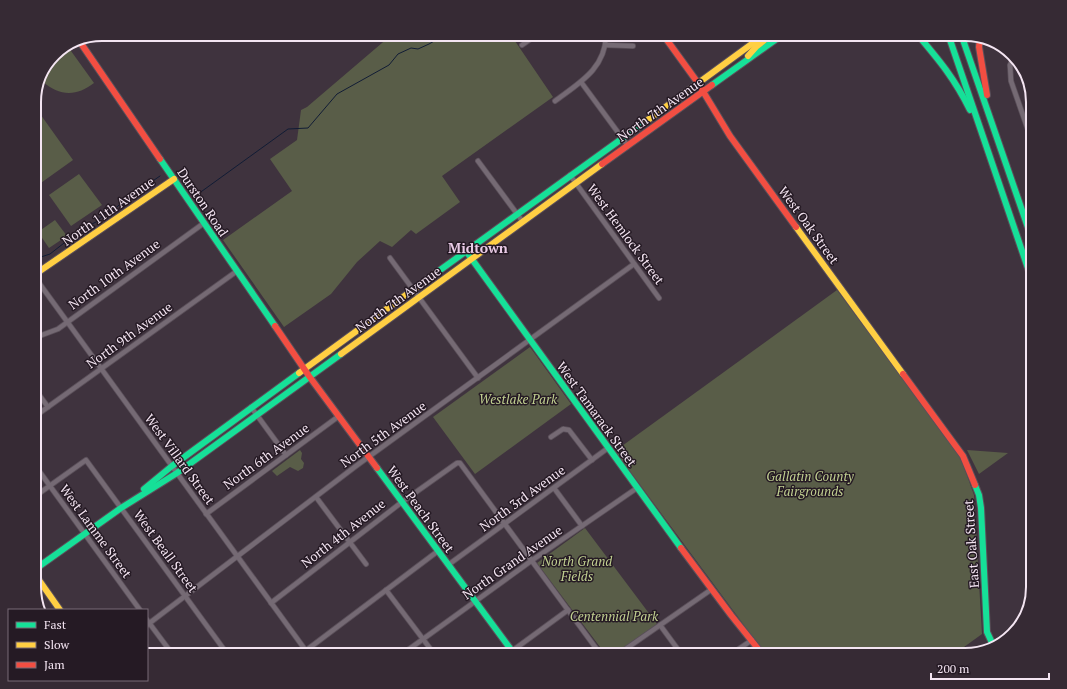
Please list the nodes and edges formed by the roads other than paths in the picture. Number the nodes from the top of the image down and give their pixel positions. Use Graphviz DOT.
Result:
graph roads {
  1 [pos="528,41"];
  2 [pos="606,41"];
  3 [pos="668,41"];
  4 [pos="756,41"];
  5 [pos="764,41"];
  6 [pos="772,41"];
  7 [pos="923,41"];
  8 [pos="950,41"];
  9 [pos="963,41"];
  10 [pos="979,43"];
  11 [pos="82,44"];
  12 [pos="522,45"];
  13 [pos="606,45"];
  14 [pos="633,46"];
  15 [pos="1011,63"];
  16 [pos="740,66"];
  17 [pos="581,82"];
  18 [pos="698,83"];
  19 [pos="703,92"];
  20 [pos="555,101"];
  21 [pos="1026,124"];
  22 [pos="622,138"];
  23 [pos="628,146"];
  24 [pos="1004,160"];
  25 [pos="478,161"];
  26 [pos="995,170"];
  27 [pos="570,175"];
  28 [pos="174,179"];
  29 [pos="575,183"];
  30 [pos="517,214"];
  31 [pos="523,222"];
  32 [pos="1026,222"];
  33 [pos="204,223"];
  34 [pos="466,251"];
  35 [pos="390,258"];
  36 [pos="472,259"];
  37 [pos="1026,262"];
  38 [pos="634,264"];
  39 [pos="41,271"];
  40 [pos="237,271"];
  41 [pos="41,285"];
  42 [pos="413,290"];
  43 [pos="419,298"];
  44 [pos="659,298"];
  45 [pos="68,322"];
  46 [pos="41,336"];
  47 [pos="530,340"];
  48 [pos="304,368"];
  49 [pos="102,369"];
  50 [pos="310,376"];
  51 [pos="478,378"];
  52 [pos="41,398"];
  53 [pos="48,407"];
  54 [pos="251,407"];
  55 [pos="41,412"];
  56 [pos="257,415"];
  57 [pos="339,416"];
  58 [pos="941,424"];
  59 [pos="551,436"];
  60 [pos="608,448"];
  61 [pos="286,455"];
  62 [pos="369,457"];
  63 [pos="592,460"];
  64 [pos="172,466"];
  65 [pos="177,473"];
  66 [pos="41,474"];
  67 [pos="50,486"];
  68 [pos="554,488"];
  69 [pos="636,488"];
  70 [pos="41,492"];
  71 [pos="316,497"];
  72 [pos="402,502"];
  73 [pos="121,508"];
  74 [pos="206,514"];
  75 [pos="504,524"];
  76 [pos="582,526"];
  77 [pos="85,534"];
  78 [pos="350,542"];
  79 [pos="438,551"];
  80 [pos="238,557"];
  81 [pos="531,561"];
  82 [pos="366,564"];
  83 [pos="41,565"];
  84 [pos="448,565"];
  85 [pos="41,583"];
  86 [pos="712,589"];
  87 [pos="386,590"];
  88 [pos="186,596"];
  89 [pos="475,601"];
  90 [pos="271,603"];
  91 [pos="59,609"];
  92 [pos="139,609"];
  93 [pos="568,610"];
  94 [pos="148,623"];
  95 [pos="660,624"];
  96 [pos="423,639"];
  97 [pos="752,640"];
  98 [pos="991,642"];
  99 [pos="168,648"];
  100 [pos="223,648"];
  101 [pos="303,648"];
  102 [pos="313,648"];
  103 [pos="411,648"];
  104 [pos="430,648"];
  105 [pos="509,648"];
  106 [pos="519,648"];
  107 [pos="596,648"];
  108 [pos="627,648"];
  109 [pos="677,648"];
  110 [pos="740,648"];
  111 [pos="758,648"];
  1 -- 12 [label="street"];
  2 -- 13 [label="street"];
  3 -- 18 [label="main road, West Oak Street"];
  4 -- 18 [label="main road, North 7th Avenue"];
  5 -- 16 [label="main road"];
  6 -- 16 [label="main road, North 7th Avenue"];
  7 -- 26 [label="main road"];
  8 -- 26 [label="main road"];
  9 -- 24 [label="main road"];
  10 -- 24 [label="main road"];
  11 -- 28 [label="main road, Durston Road"];
  13 -- 14 [label="street"];
  13 -- 17 [label="street"];
  15 -- 21 [label="street"];
  16 -- 19 [label="main road, North 7th Avenue"];
  17 -- 20 [label="street"];
  17 -- 22 [label="street"];
  18 -- 19 [label="main road, West Oak Street"];
  18 -- 22 [label="main road, North 7th Avenue"];
  19 -- 23 [label="main road, North 7th Avenue"];
  19 -- 58 [label="main road, West Oak Street"];
  22 -- 23 [label="street"];
  22 -- 27 [label="main road, North 7th Avenue"];
  23 -- 29 [label="main road, North 7th Avenue"];
  24 -- 32 [label="main road"];
  25 -- 30 [label="street"];
  26 -- 37 [label="main road"];
  27 -- 29 [label="street, West Hemlock Street"];
  27 -- 30 [label="main road, North 7th Avenue"];
  28 -- 33 [label="main road, Durston Road"];
  28 -- 39 [label="main road, North 11th Avenue"];
  29 -- 31 [label="main road, North 7th Avenue"];
  29 -- 38 [label="street, West Hemlock Street"];
  30 -- 31 [label="street"];
  30 -- 34 [label="main road, North 7th Avenue"];
  31 -- 36 [label="main road, North 7th Avenue"];
  33 -- 40 [label="main road, Durston Road"];
  33 -- 45 [label="street, North 10th Avenue"];
  34 -- 36 [label="main road, West Tamarack Street"];
  34 -- 42 [label="main road, North 7th Avenue"];
  35 -- 42 [label="street"];
  36 -- 43 [label="main road, North 7th Avenue"];
  36 -- 47 [label="main road, West Tamarack Street"];
  38 -- 44 [label="street, West Hemlock Street"];
  38 -- 47 [label="street, North 5th Avenue"];
  40 -- 48 [label="main road, Durston Road"];
  40 -- 49 [label="street, North 9th Avenue"];
  41 -- 45 [label="street, West Villard Street"];
  42 -- 43 [label="street"];
  42 -- 48 [label="main road, North 7th Avenue"];
  43 -- 50 [label="main road, North 7th Avenue"];
  43 -- 51 [label="street"];
  45 -- 46 [label="street, North 10th Avenue"];
  45 -- 49 [label="street, West Villard Street"];
  47 -- 51 [label="street, North 5th Avenue"];
  47 -- 60 [label="main road, West Tamarack Street"];
  48 -- 50 [label="main road, Durston Road"];
  48 -- 54 [label="main road, North 7th Avenue"];
  49 -- 53 [label="street, North 9th Avenue"];
  49 -- 64 [label="street, West Villard Street"];
  50 -- 56 [label="main road, North 7th Avenue"];
  50 -- 57 [label="main road, West Peach Street"];
  51 -- 62 [label="street, North 5th Avenue"];
  52 -- 53 [label="street"];
  53 -- 55 [label="street, North 9th Avenue"];
  54 -- 56 [label="street"];
  54 -- 64 [label="main road, North 7th Avenue"];
  56 -- 61 [label="street"];
  56 -- 65 [label="main road, North 7th Avenue"];
  57 -- 61 [label="street, North 6th Avenue"];
  57 -- 62 [label="main road, West Peach Street"];
  58 -- 98 [label="main road, East Oak Street"];
  59 -- 63 [label="street"];
  60 -- 63 [label="street, North 3rd Avenue"];
  60 -- 69 [label="main road, West Tamarack Street"];
  61 -- 74 [label="street, North 6th Avenue"];
  62 -- 71 [label="street, North 5th Avenue"];
  62 -- 72 [label="main road, West Peach Street"];
  63 -- 68 [label="street, North 3rd Avenue"];
  64 -- 65 [label="street, West Villard Street"];
  64 -- 73 [label="main road, North 7th Avenue"];
  65 -- 73 [label="main road, North 7th Avenue"];
  65 -- 74 [label="street, West Villard Street"];
  66 -- 67 [label="street, West Lamme Street"];
  67 -- 70 [label="street"];
  67 -- 73 [label="street, West Beall Street"];
  67 -- 77 [label="street, West Lamme Street"];
  68 -- 75 [label="street, North 3rd Avenue"];
  68 -- 76 [label="street"];
  69 -- 76 [label="street, North Grand Avenue"];
  69 -- 86 [label="main road, West Tamarack Street"];
  71 -- 78 [label="street"];
  71 -- 80 [label="street, North 5th Avenue"];
  72 -- 75 [label="street, North 4th Avenue"];
  72 -- 78 [label="street, North 4th Avenue"];
  72 -- 79 [label="main road, West Peach Street"];
  73 -- 77 [label="main road, North 7th Avenue"];
  73 -- 88 [label="street, West Beall Street"];
  74 -- 80 [label="street, West Villard Street"];
  75 -- 81 [label="street"];
  75 -- 84 [label="street, North 3rd Avenue"];
  76 -- 81 [label="street, North Grand Avenue"];
  77 -- 83 [label="main road, North 7th Avenue"];
  77 -- 92 [label="street, West Lamme Street"];
  78 -- 82 [label="street"];
  78 -- 90 [label="street, North 4th Avenue"];
  79 -- 84 [label="main road, West Peach Street"];
  79 -- 87 [label="street"];
  80 -- 88 [label="street, North 5th Avenue"];
  80 -- 90 [label="street, West Villard Street"];
  81 -- 89 [label="street, North Grand Avenue"];
  81 -- 93 [label="street"];
  84 -- 89 [label="main road, West Peach Street"];
  85 -- 91 [label="main road"];
  86 -- 95 [label="street"];
  86 -- 97 [label="main road, West Tamarack Street"];
  87 -- 96 [label="street"];
  87 -- 102 [label="street"];
  88 -- 94 [label="street, North 5th Avenue"];
  88 -- 100 [label="street, West Beall Street"];
  89 -- 96 [label="street, North Grand Avenue"];
  89 -- 105 [label="main road, West Peach Street"];
  90 -- 101 [label="street, West Villard Street"];
  93 -- 106 [label="street"];
  93 -- 107 [label="street"];
  94 -- 99 [label="street"];
  95 -- 108 [label="street"];
  95 -- 109 [label="street"];
  96 -- 103 [label="street, North Grand Avenue"];
  96 -- 104 [label="street"];
  97 -- 110 [label="street"];
  97 -- 111 [label="main road, West Tamarack Street"];
}
